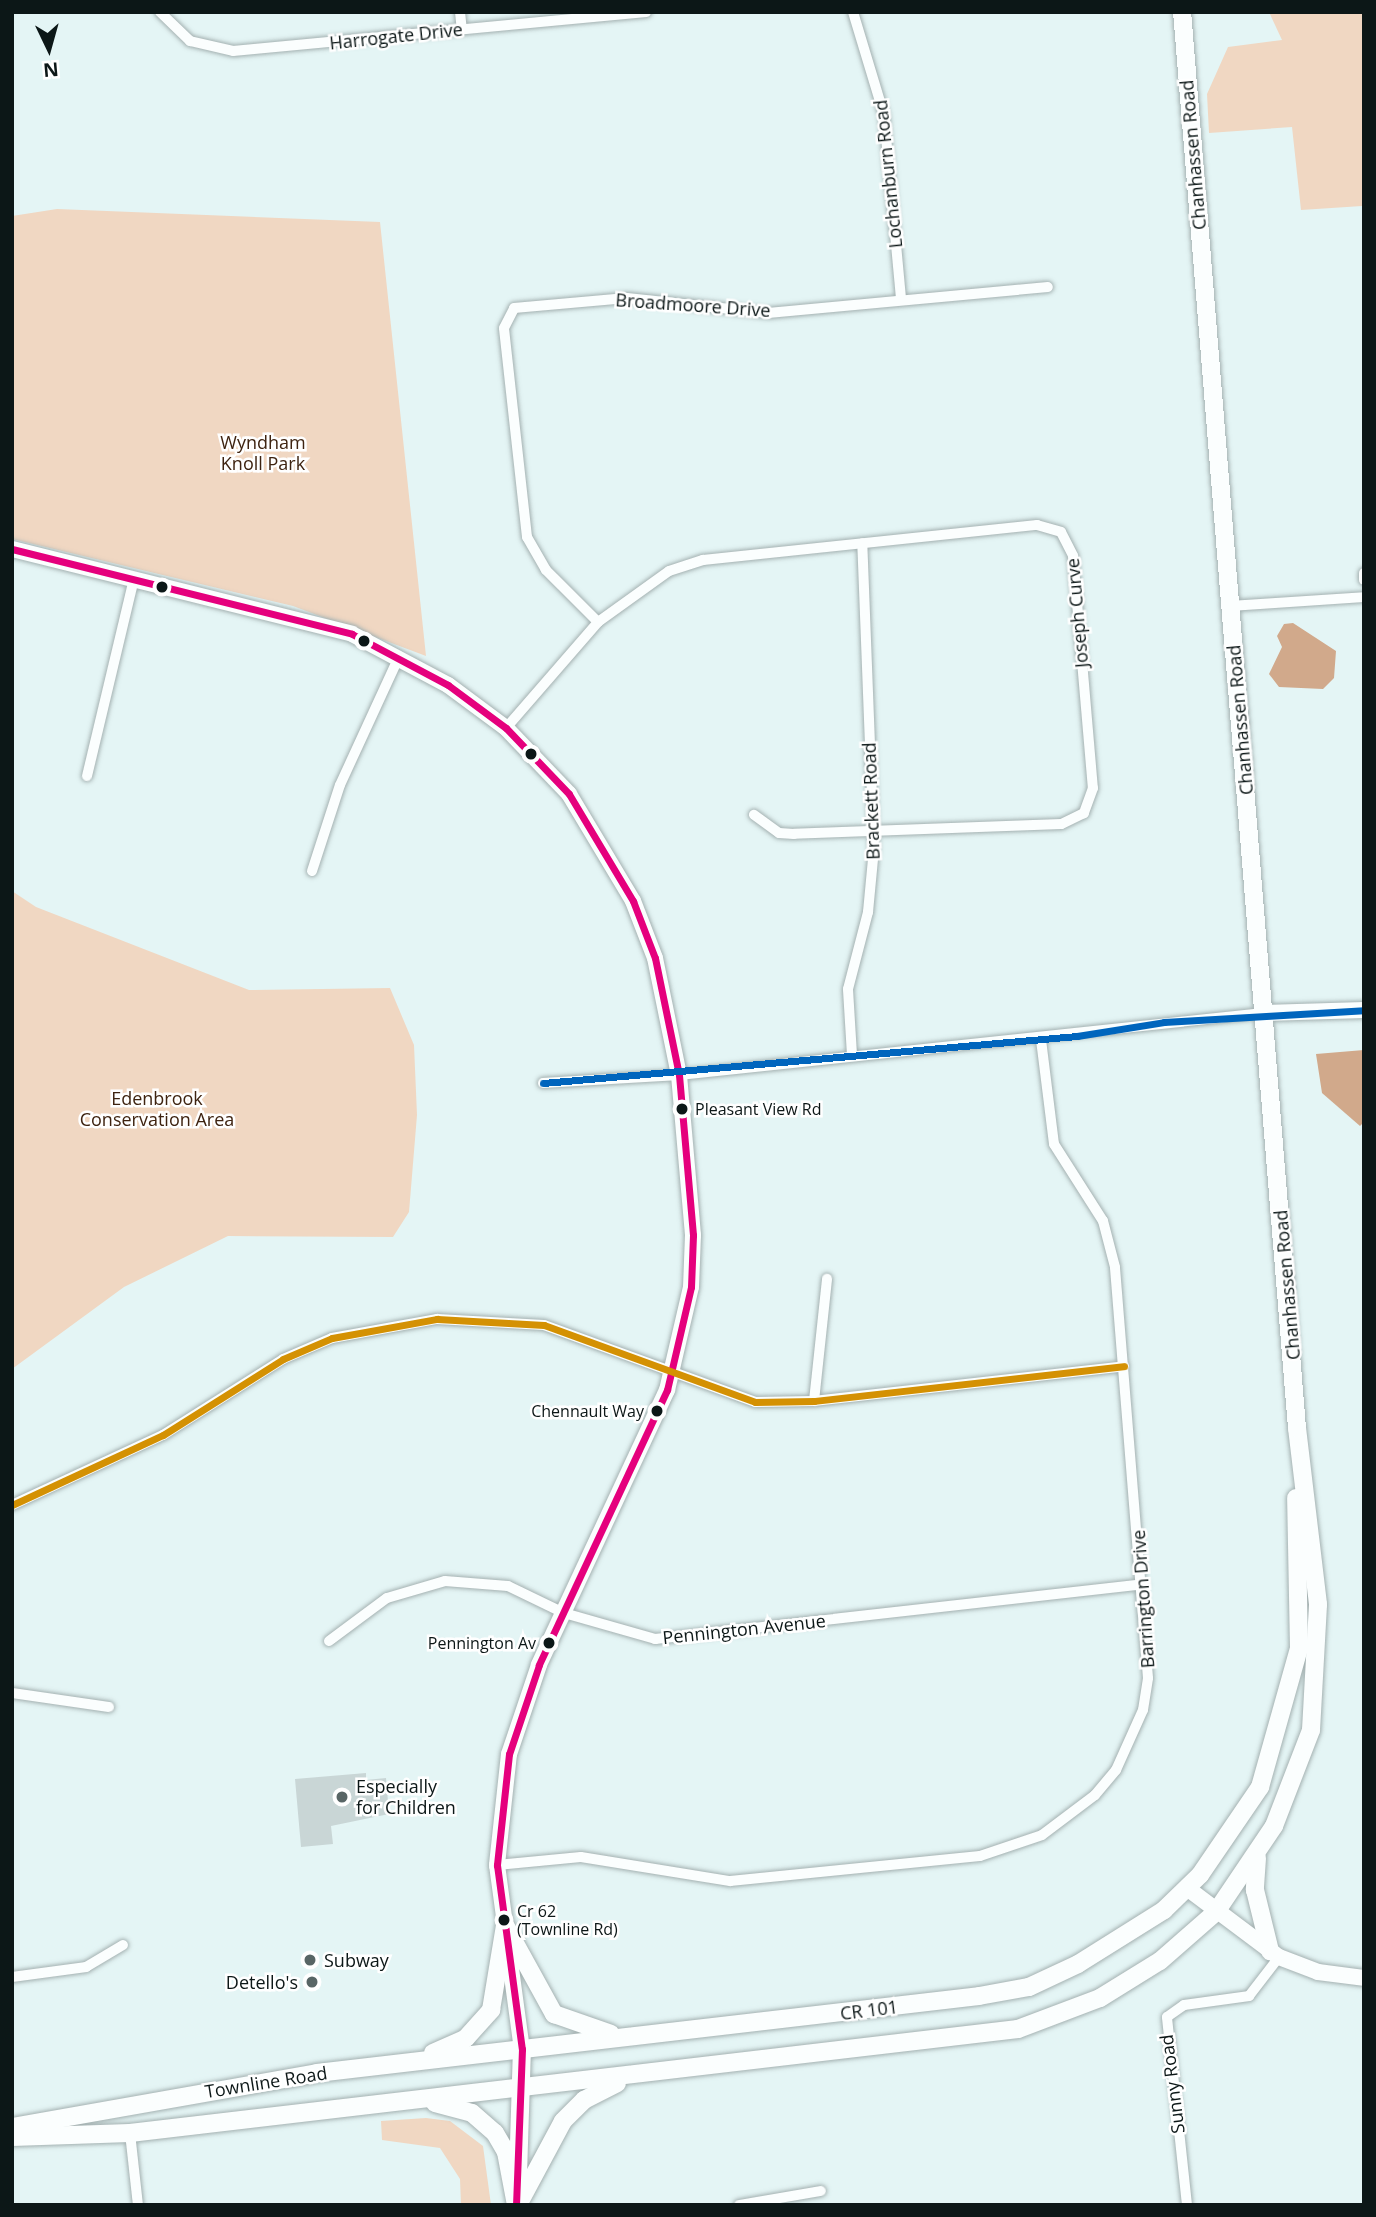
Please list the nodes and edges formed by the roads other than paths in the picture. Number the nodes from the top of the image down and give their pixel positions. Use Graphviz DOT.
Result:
graph roads {
  1 [pos="160,12"];
  2 [pos="460,12"];
  3 [pos="646,12"];
  4 [pos="853,12"];
  5 [pos="1182,12"];
  6 [pos="461,30"];
  7 [pos="1048,287"];
  8 [pos="901,299"];
  9 [pos="862,543"];
  10 [pos="12,549"];
  11 [pos="1364,573"];
  12 [pos="134,578"];
  13 [pos="1364,580"];
  14 [pos="1364,597"];
  15 [pos="1230,606"];
  16 [pos="598,622"];
  17 [pos="399,657"];
  18 [pos="506,728"];
  19 [pos="87,776"];
  20 [pos="754,815"];
  21 [pos="873,831"];
  22 [pos="312,871"];
  23 [pos="1364,1010"];
  24 [pos="1264,1013"];
  25 [pos="1041,1039"];
  26 [pos="852,1055"];
  27 [pos="679,1075"];
  28 [pos="543,1083"];
  29 [pos="827,1279"];
  30 [pos="1124,1366"];
  31 [pos="671,1376"];
  32 [pos="814,1401"];
  33 [pos="1297,1428"];
  34 [pos="12,1505"];
  35 [pos="1143,1584"];
  36 [pos="564,1614"];
  37 [pos="329,1641"];
  38 [pos="12,1693"];
  39 [pos="109,1707"];
  40 [pos="1257,1855"];
  41 [pos="497,1866"];
  42 [pos="1187,1888"];
  43 [pos="1216,1912"];
  44 [pos="505,1925"];
  45 [pos="123,1945"];
  46 [pos="1275,1954"];
  47 [pos="12,1977"];
  48 [pos="1364,1978"];
  49 [pos="650,2035"];
  50 [pos="522,2049"];
  51 [pos="406,2062"];
  52 [pos="640,2075"];
  53 [pos="523,2088"];
  54 [pos="410,2101"];
  55 [pos="12,2127"];
  56 [pos="130,2133"];
  57 [pos="12,2137"];
  58 [pos="821,2191"];
  59 [pos="138,2205"];
  60 [pos="517,2205"];
  61 [pos="739,2205"];
  62 [pos="1187,2205"];
  1 -- 6 [label="street, Harrogate Drive"];
  2 -- 6 [label="street"];
  3 -- 6 [label="street, Harrogate Drive"];
  4 -- 8 [label="street, Lochanburn Road"];
  5 -- 15 [label="main road, Chanhassen Road"];
  7 -- 8 [label="street, Broadmoore Drive"];
  8 -- 16 [label="street, Broadmoore Drive"];
  9 -- 16 [label="street, Joseph Curve"];
  9 -- 21 [label="street, Brackett Road"];
  9 -- 21 [label="street, Joseph Curve"];
  10 -- 12 [label="street"];
  11 -- 13 [label="street"];
  12 -- 17 [label="street"];
  12 -- 19 [label="street"];
  14 -- 15 [label="street"];
  15 -- 24 [label="main road, Chanhassen Road"];
  16 -- 18 [label="street, Joseph Curve"];
  17 -- 18 [label="street"];
  17 -- 22 [label="street"];
  18 -- 27 [label="street"];
  20 -- 21 [label="street, Joseph Curve"];
  21 -- 26 [label="street, Brackett Road"];
  23 -- 24 [label="street"];
  24 -- 25 [label="street"];
  24 -- 33 [label="main road, Chanhassen Road"];
  25 -- 26 [label="street"];
  25 -- 30 [label="street, Barrington Drive"];
  26 -- 27 [label="street"];
  27 -- 28 [label="street"];
  27 -- 31 [label="street"];
  29 -- 32 [label="street"];
  30 -- 32 [label="street"];
  30 -- 35 [label="street, Barrington Drive"];
  31 -- 32 [label="street"];
  31 -- 34 [label="street"];
  31 -- 36 [label="street"];
  33 -- 40 [label="main road"];
  33 -- 42 [label="main road, CR 101"];
  35 -- 36 [label="street, Pennington Avenue"];
  35 -- 41 [label="street, Barrington Drive"];
  36 -- 37 [label="street, Pennington Avenue"];
  36 -- 41 [label="street"];
  38 -- 39 [label="street"];
  40 -- 43 [label="main road"];
  40 -- 46 [label="main road"];
  41 -- 44 [label="street"];
  42 -- 43 [label="street"];
  42 -- 49 [label="main road, CR 101 / CR 101"];
  43 -- 46 [label="street"];
  43 -- 52 [label="main road"];
  44 -- 49 [label="main road"];
  44 -- 50 [label="street"];
  44 -- 51 [label="main road"];
  45 -- 47 [label="street"];
  46 -- 48 [label="street"];
  46 -- 62 [label="street, Sunny Road"];
  49 -- 50 [label="main road, CR 101 / CR 101"];
  50 -- 51 [label="main road, Townline Road"];
  50 -- 53 [label="main road"];
  51 -- 55 [label="main road, Townline Road"];
  52 -- 53 [label="main road, Townline Road"];
  52 -- 60 [label="main road"];
  53 -- 54 [label="main road, Townline Road"];
  53 -- 60 [label="main road"];
  54 -- 56 [label="main road, Townline Road"];
  54 -- 60 [label="main road"];
  56 -- 57 [label="main road, Townline Road"];
  56 -- 59 [label="street"];
  58 -- 61 [label="street"];
}
